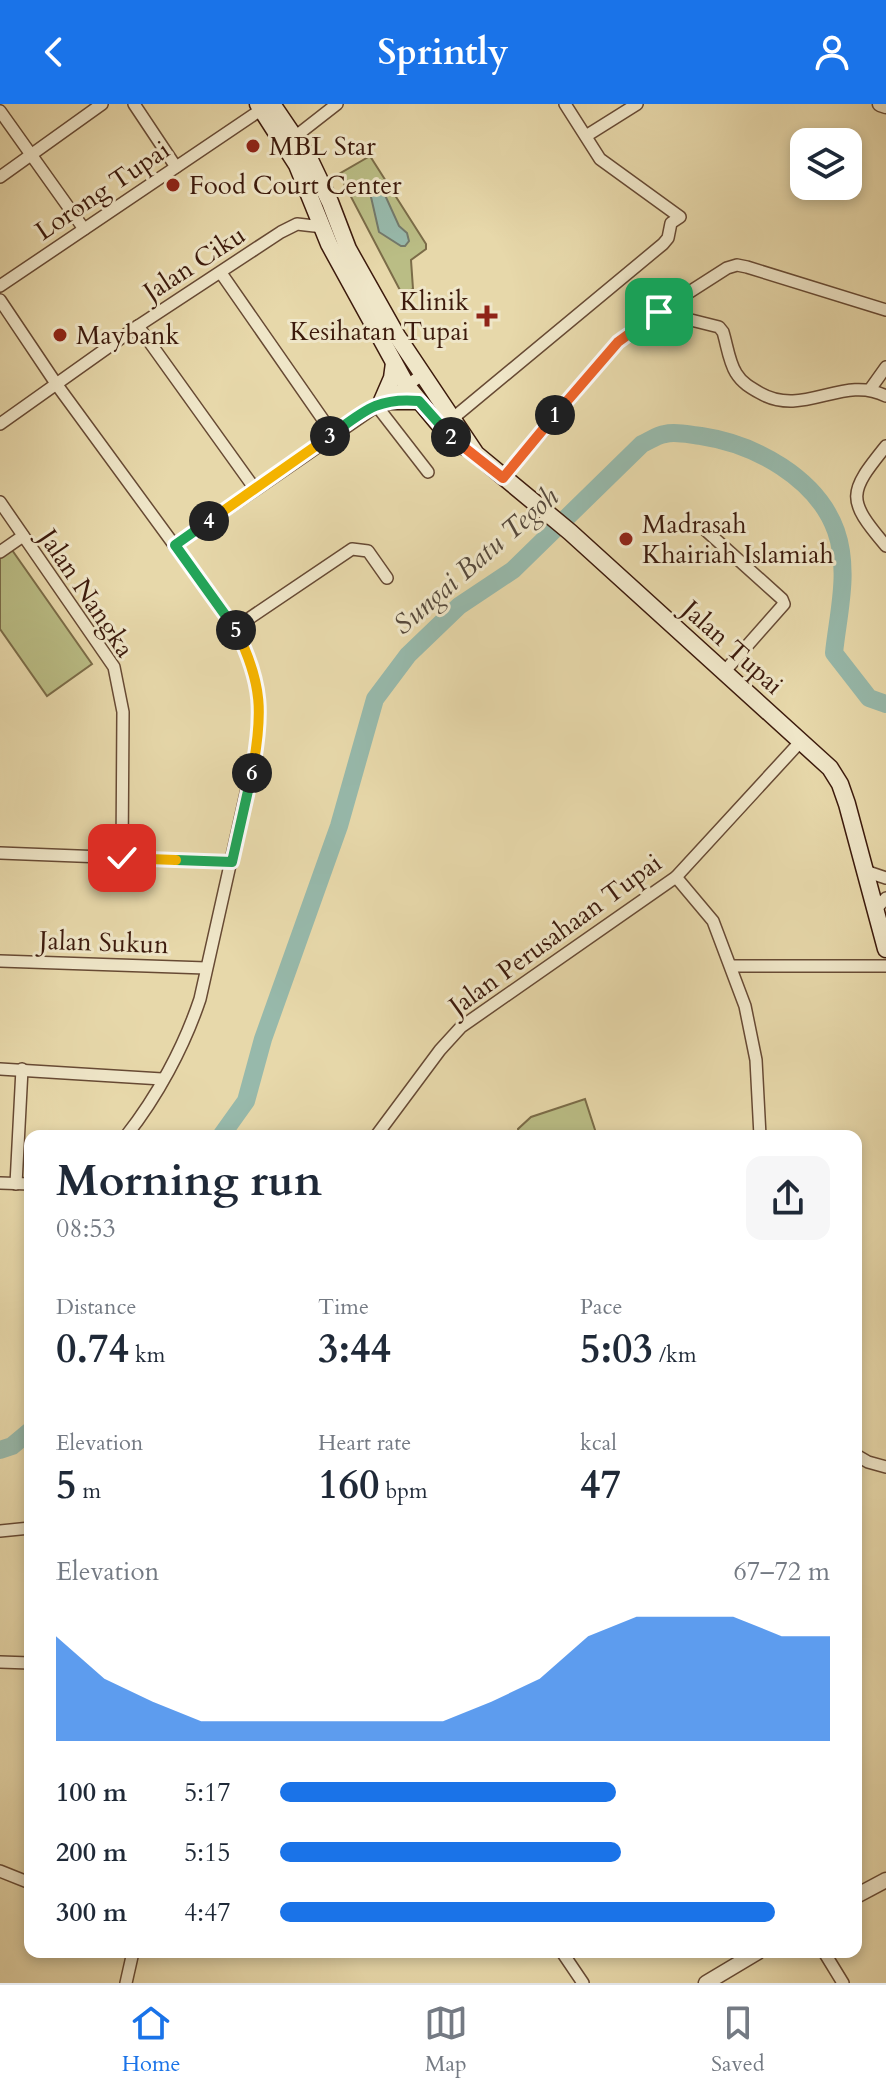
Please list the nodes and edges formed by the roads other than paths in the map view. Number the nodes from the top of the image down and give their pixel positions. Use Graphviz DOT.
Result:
graph roads {
  1 [pos="102,104"];
  2 [pos="134,104"];
  3 [pos="337,104"];
  4 [pos="565,104"];
  5 [pos="637,104"];
  6 [pos="880,104"];
  7 [pos="265,105"];
  8 [pos="886,106"];
  9 [pos="0,111"];
  10 [pos="296,136"];
  11 [pos="586,136"];
  12 [pos="32,154"];
  13 [pos="176,167"];
  14 [pos="0,177"];
  15 [pos="313,198"];
  16 [pos="297,224"];
  17 [pos="323,227"];
  18 [pos="84,229"];
  19 [pos="221,273"];
  20 [pos="0,286"];
  21 [pos="0,300"];
  22 [pos="886,310"];
  23 [pos="659,312"];
  24 [pos="138,326"];
  25 [pos="394,363"];
  26 [pos="886,367"];
  27 [pos="422,375"];
  28 [pos="57,385"];
  29 [pos="407,386"];
  30 [pos="871,388"];
  31 [pos="886,396"];
  32 [pos="419,401"];
  33 [pos="379,403"];
  34 [pos="452,419"];
  35 [pos="0,424"];
  36 [pos="333,434"];
  37 [pos="886,446"];
  38 [pos="476,454"];
  39 [pos="428,472"];
  40 [pos="503,478"];
  41 [pos="255,489"];
  42 [pos="0,502"];
  43 [pos="702,527"];
  44 [pos="23,536"];
  45 [pos="884,539"];
  46 [pos="175,545"];
  47 [pos="0,552"];
  48 [pos="387,578"];
  49 [pos="235,628"];
  50 [pos="724,672"];
  51 [pos="801,741"];
  52 [pos="0,853"];
  53 [pos="122,858"];
  54 [pos="232,862"];
  55 [pos="865,871"];
  56 [pos="676,877"];
  57 [pos="886,878"];
  58 [pos="880,904"];
  59 [pos="886,949"];
  60 [pos="0,961"];
  61 [pos="732,966"];
  62 [pos="886,966"];
  63 [pos="206,968"];
  64 [pos="0,1069"];
  65 [pos="22,1069"];
  66 [pos="162,1079"];
  67 [pos="130,1130"];
  68 [pos="380,1130"];
  69 [pos="760,1130"];
  70 [pos="0,1183"];
  71 [pos="16,1184"];
  72 [pos="24,1184"];
  73 [pos="862,1458"];
  74 [pos="886,1467"];
  75 [pos="24,1529"];
  76 [pos="0,1531"];
  77 [pos="0,1662"];
  78 [pos="24,1663"];
  79 [pos="0,1871"];
  80 [pos="886,1880"];
  81 [pos="24,1881"];
  82 [pos="862,1893"];
  83 [pos="132,1958"];
  84 [pos="566,1958"];
  85 [pos="748,1958"];
  86 [pos="828,1958"];
  87 [pos="126,1983"];
  88 [pos="583,1983"];
  89 [pos="706,1983"];
  90 [pos="843,1983"];
  1 -- 12 [label="street"];
  2 -- 13 [label="street"];
  3 -- 10 [label="street"];
  4 -- 11 [label="street"];
  5 -- 11 [label="street"];
  6 -- 8 [label="street"];
  7 -- 10 [label="main road, Jalan Tupai"];
  7 -- 13 [label="street, Lorong Tupai"];
  7 -- 15 [label="main road"];
  9 -- 12 [label="street"];
  10 -- 27 [label="main road, Jalan Tupai"];
  11 -- 34 [label="street"];
  12 -- 14 [label="street"];
  12 -- 18 [label="street"];
  13 -- 18 [label="street, Lorong Tupai"];
  15 -- 16 [label="street"];
  15 -- 17 [label="main road"];
  16 -- 17 [label="street"];
  16 -- 19 [label="street, Jalan Ciku"];
  17 -- 25 [label="main road"];
  18 -- 20 [label="street, Lorong Tupai"];
  19 -- 24 [label="street, Jalan Ciku"];
  19 -- 36 [label="street"];
  21 -- 28 [label="street"];
  22 -- 23 [label="street"];
  23 -- 30 [label="street"];
  23 -- 40 [label="street"];
  24 -- 28 [label="street, Jalan Ciku"];
  24 -- 41 [label="street"];
  25 -- 29 [label="main road"];
  25 -- 33 [label="main road"];
  26 -- 30 [label="street"];
  27 -- 29 [label="street"];
  27 -- 34 [label="main road, Jalan Tupai"];
  28 -- 35 [label="street, Jalan Ciku"];
  28 -- 46 [label="street"];
  29 -- 32 [label="main road"];
  29 -- 33 [label="street"];
  30 -- 31 [label="street"];
  32 -- 33 [label="main road"];
  32 -- 38 [label="main road"];
  33 -- 36 [label="street"];
  33 -- 39 [label="street"];
  34 -- 38 [label="main road, Jalan Tupai"];
  36 -- 41 [label="street"];
  37 -- 45 [label="street"];
  38 -- 40 [label="main road, Jalan Tupai"];
  40 -- 50 [label="main road, Jalan Tupai"];
  41 -- 46 [label="street"];
  42 -- 44 [label="street, Jalan Nangka"];
  43 -- 50 [label="street"];
  44 -- 47 [label="street"];
  44 -- 53 [label="street, Jalan Nangka"];
  46 -- 49 [label="street"];
  48 -- 49 [label="street"];
  49 -- 54 [label="street"];
  50 -- 51 [label="main road, Jalan Tupai"];
  51 -- 55 [label="main road, Jalan Tupai"];
  51 -- 56 [label="street, Jalan Perusahaan Tupai"];
  52 -- 53 [label="street"];
  53 -- 54 [label="street"];
  54 -- 63 [label="street"];
  55 -- 57 [label="street"];
  55 -- 58 [label="main road, Jalan Tupai"];
  56 -- 61 [label="street"];
  56 -- 68 [label="street, Jalan Perusahaan Tupai"];
  58 -- 59 [label="main road, Jalan Tupai"];
  60 -- 63 [label="street, Jalan Sukun"];
  61 -- 62 [label="street"];
  61 -- 69 [label="street"];
  63 -- 66 [label="street"];
  64 -- 65 [label="street"];
  65 -- 66 [label="street"];
  65 -- 71 [label="street"];
  66 -- 67 [label="street"];
  70 -- 71 [label="street"];
  71 -- 72 [label="street"];
  73 -- 74 [label="street"];
  75 -- 76 [label="street"];
  77 -- 78 [label="street"];
  79 -- 81 [label="street"];
  80 -- 82 [label="street"];
  83 -- 87 [label="street"];
  84 -- 88 [label="street"];
  85 -- 89 [label="street"];
  86 -- 90 [label="street"];
}
